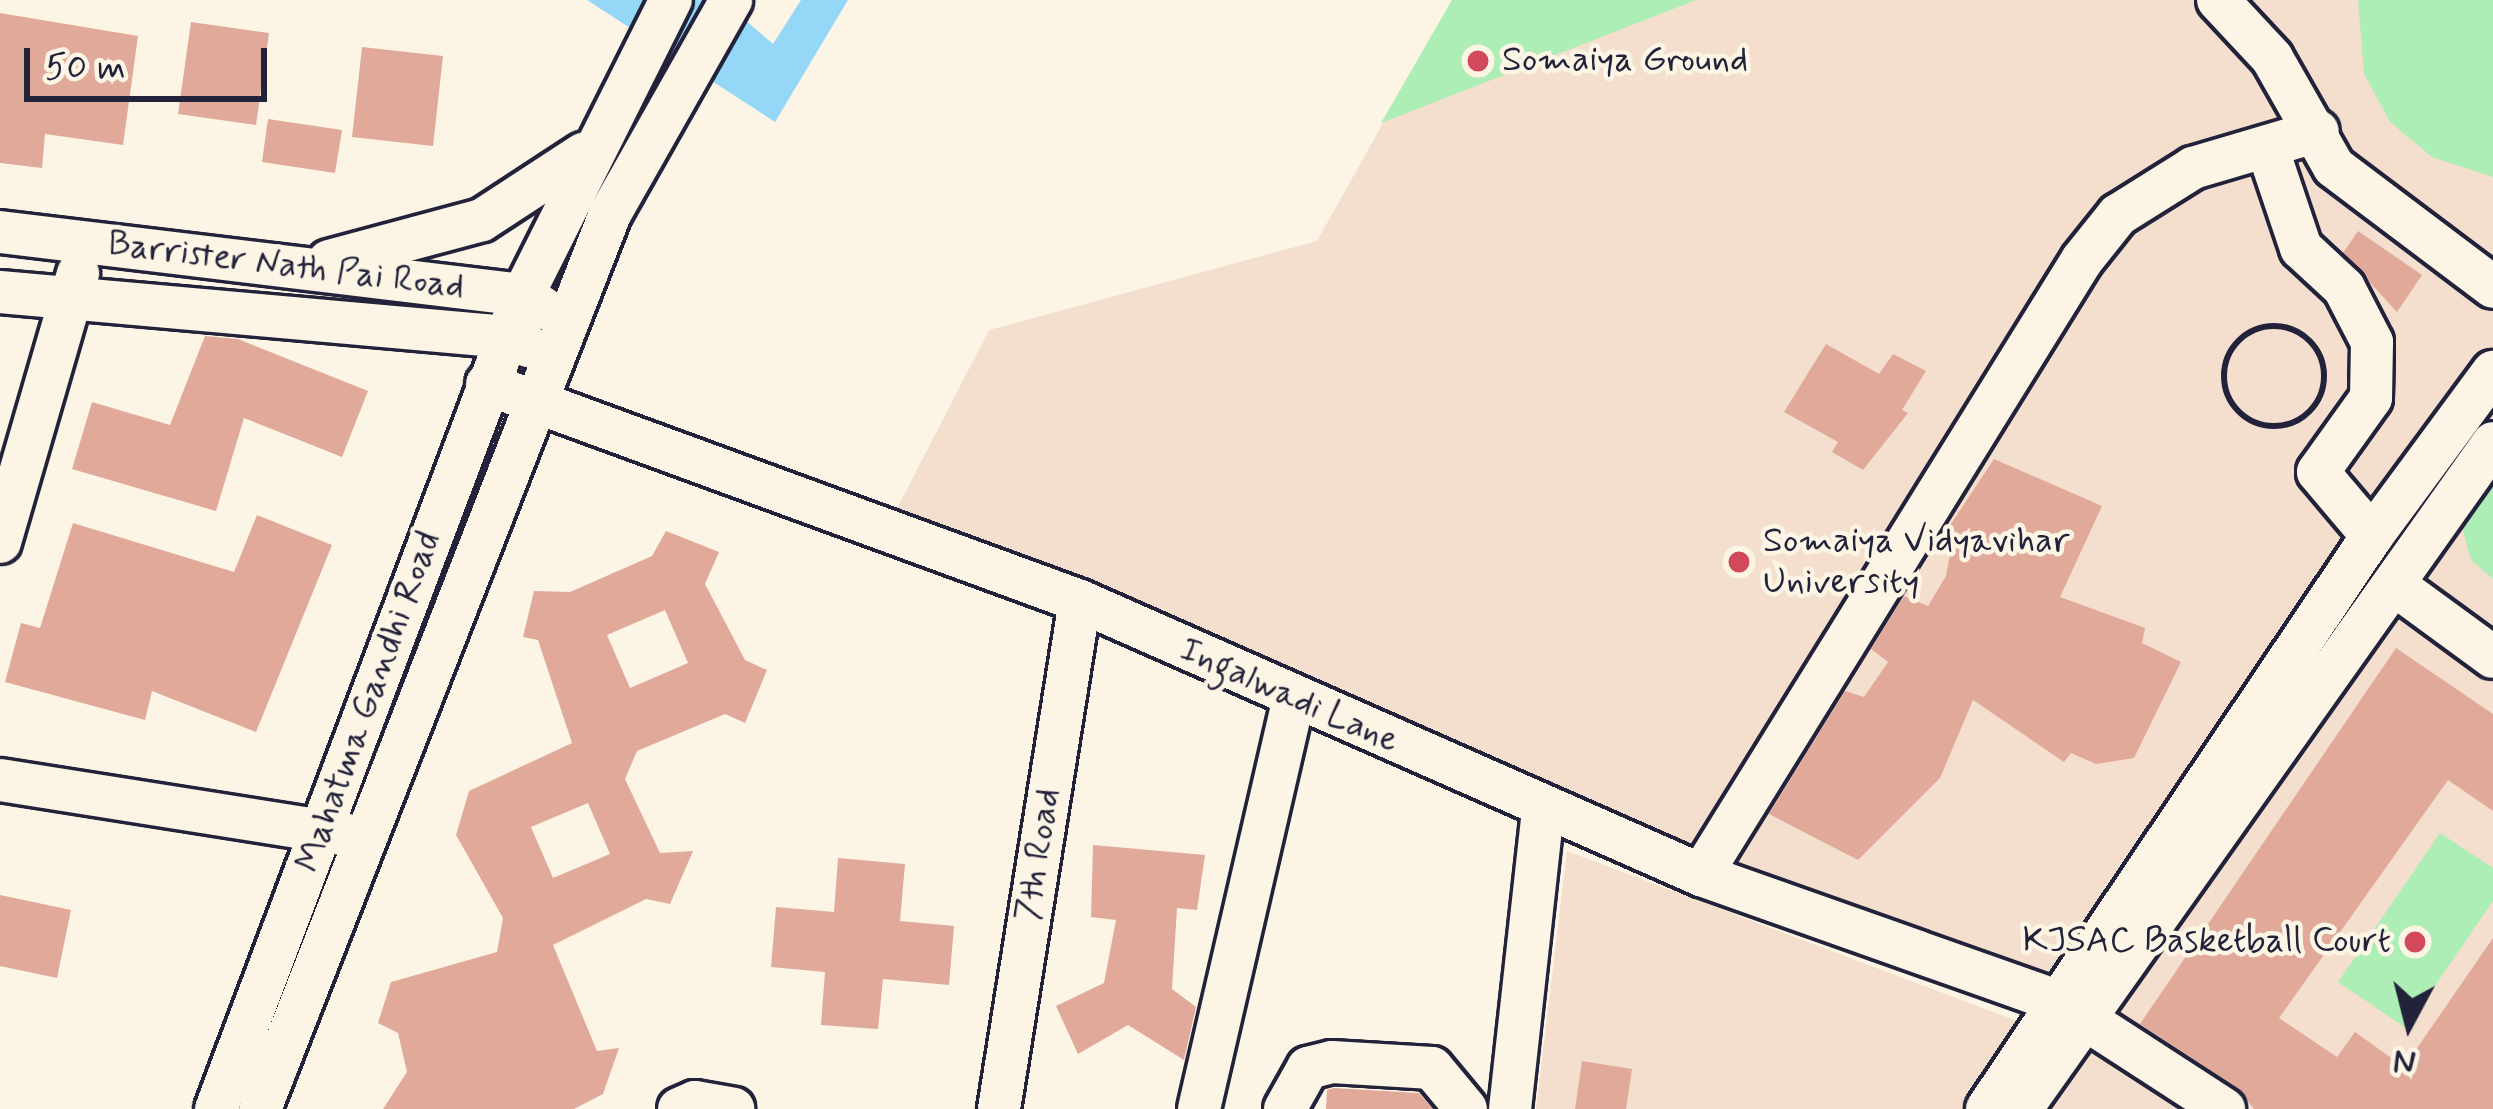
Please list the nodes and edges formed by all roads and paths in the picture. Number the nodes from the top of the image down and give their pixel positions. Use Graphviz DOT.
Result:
graph roads {
  1 [pos="670,0"];
  2 [pos="731,0"];
  3 [pos="2218,0"];
  4 [pos="2318,131"];
  5 [pos="594,146"];
  6 [pos="2267,147"];
  7 [pos="0,232"];
  8 [pos="89,238"];
  9 [pos="299,268"];
  10 [pos="2493,287"];
  11 [pos="0,292"];
  12 [pos="523,295"];
  13 [pos="70,298"];
  14 [pos="506,337"];
  15 [pos="558,338"];
  16 [pos="2493,372"];
  17 [pos="487,384"];
  18 [pos="533,401"];
  19 [pos="2309,412"];
  20 [pos="2493,442"];
  21 [pos="2372,536"];
  22 [pos="0,542"];
  23 [pos="2396,586"];
  24 [pos="1080,601"];
  25 [pos="2493,657"];
  26 [pos="1294,699"];
  27 [pos="0,780"];
  28 [pos="1544,810"];
  29 [pos="321,832"];
  30 [pos="364,837"];
  31 [pos="1701,875"];
  32 [pos="2064,1005"];
  33 [pos="216,1109"];
  34 [pos="260,1109"];
  35 [pos="679,1109"];
  36 [pos="734,1109"];
  37 [pos="999,1109"];
  38 [pos="1199,1109"];
  39 [pos="1285,1109"];
  40 [pos="1466,1109"];
  41 [pos="1510,1109"];
  42 [pos="1987,1109"];
  43 [pos="2021,1109"];
  44 [pos="2224,1109"];
  1 -- 5 [label="street, Mahatma Gandhi Road"];
  2 -- 15 [label="street, Mahatma Gandhi Road"];
  3 -- 4 [label="street"];
  4 -- 6 [label="street"];
  4 -- 10 [label="street"];
  5 -- 9 [label="street"];
  5 -- 12 [label="street, Mahatma Gandhi Road"];
  6 -- 21 [label="street"];
  6 -- 31 [label="street"];
  7 -- 8 [label="street, Barrister Nath Pai Road"];
  8 -- 9 [label="street, Barrister Nath Pai Road"];
  8 -- 13 [label="street"];
  9 -- 12 [label="street, Barrister Nath Pai Road"];
  11 -- 13 [label="street"];
  12 -- 14 [label="street, Mahatma Gandhi Road"];
  12 -- 15 [label="street, Barrister Nath Pai Road"];
  13 -- 14 [label="street"];
  13 -- 22 [label="street"];
  14 -- 15 [label="street"];
  14 -- 17 [label="street, Mahatma Gandhi Road"];
  15 -- 18 [label="street, Mahatma Gandhi Road"];
  16 -- 21 [label="street"];
  17 -- 18 [label="street, Ingalwadi Lane"];
  17 -- 29 [label="street, Mahatma Gandhi Road"];
  18 -- 24 [label="street, Ingalwadi Lane"];
  18 -- 30 [label="street, Mahatma Gandhi Road"];
  19 -- 19 [label="path"];
  20 -- 23 [label="street"];
  21 -- 32 [label="street"];
  23 -- 25 [label="street"];
  23 -- 32 [label="street"];
  24 -- 26 [label="street, Ingalwadi Lane"];
  24 -- 37 [label="street, 7th Road"];
  26 -- 28 [label="street, Ingalwadi Lane"];
  26 -- 38 [label="street"];
  27 -- 29 [label="street"];
  28 -- 31 [label="street, Ingalwadi Lane"];
  28 -- 41 [label="street"];
  29 -- 30 [label="street"];
  29 -- 33 [label="street, Mahatma Gandhi Road"];
  30 -- 34 [label="street, Mahatma Gandhi Road"];
  31 -- 32 [label="street, Ingalwadi Lane"];
  32 -- 42 [label="street"];
  32 -- 43 [label="street"];
  32 -- 44 [label="street, Ingalwadi Lane"];
  35 -- 36 [label="street"];
  39 -- 40 [label="street"];
}
